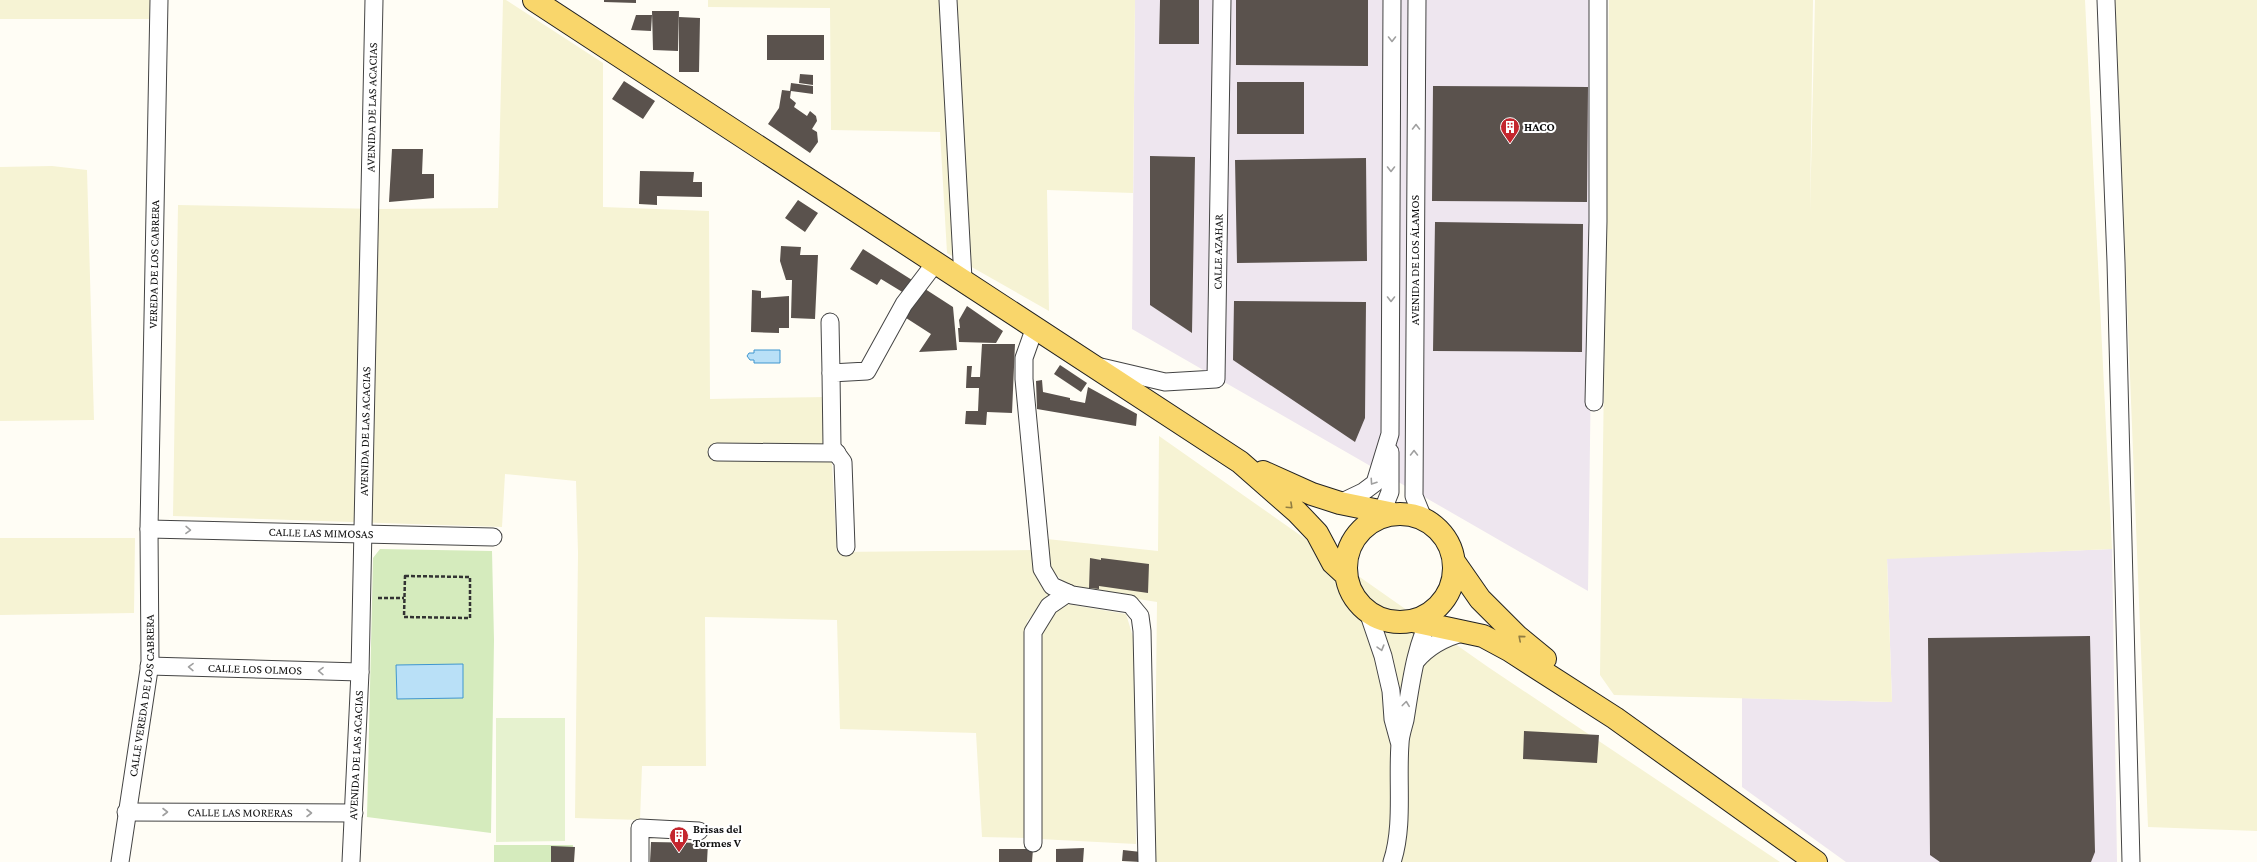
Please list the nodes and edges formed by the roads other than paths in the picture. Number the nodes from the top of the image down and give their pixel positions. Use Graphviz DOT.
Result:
graph roads {
  1 [pos="159,0"];
  2 [pos="374,0"];
  3 [pos="534,0"];
  4 [pos="948,0"];
  5 [pos="1222,0"];
  6 [pos="1392,0"];
  7 [pos="1417,0"];
  8 [pos="1598,0"];
  9 [pos="2106,0"];
  10 [pos="936,262"];
  11 [pos="963,279"];
  12 [pos="830,322"];
  13 [pos="1035,327"];
  14 [pos="1094,366"];
  15 [pos="831,373"];
  16 [pos="1594,402"];
  17 [pos="1390,434"];
  18 [pos="717,452"];
  19 [pos="836,453"];
  20 [pos="1240,462"];
  21 [pos="1340,503"];
  22 [pos="1386,514"];
  23 [pos="1423,518"];
  24 [pos="149,529"];
  25 [pos="363,534"];
  26 [pos="493,537"];
  27 [pos="846,547"];
  28 [pos="1455,563"];
  29 [pos="1346,575"];
  30 [pos="1068,593"];
  31 [pos="1368,612"];
  32 [pos="1424,619"];
  33 [pos="1465,632"];
  34 [pos="1414,663"];
  35 [pos="149,666"];
  36 [pos="360,672"];
  37 [pos="1615,718"];
  38 [pos="1400,743"];
  39 [pos="126,812"];
  40 [pos="354,813"];
  41 [pos="699,830"];
  42 [pos="1034,843"];
  43 [pos="120,862"];
  44 [pos="352,862"];
  45 [pos="640,862"];
  46 [pos="1147,862"];
  47 [pos="1392,862"];
  48 [pos="1816,862"];
  49 [pos="2131,862"];
  1 -- 24 [label="street, VEREDA DE LOS CABRERA"];
  2 -- 25 [label="street, AVENIDA DE LAS ACACIAS"];
  3 -- 10 [label="main road"];
  4 -- 11 [label="street"];
  5 -- 14 [label="street, CALLE AZAHAR"];
  6 -- 17 [label="street, AVENIDA DE LOS ÁLAMOS, one-way"];
  23 -- 7 [label="street, AVENIDA DE LOS ÁLAMOS, one-way"];
  8 -- 16 [label="street"];
  9 -- 49 [label="street"];
  10 -- 11 [label="main road"];
  10 -- 15 [label="street"];
  11 -- 13 [label="main road"];
  12 -- 15 [label="street"];
  13 -- 14 [label="main road"];
  13 -- 30 [label="street"];
  14 -- 20 [label="main road"];
  15 -- 19 [label="street"];
  17 -- 21 [label="street, AVENIDA DE LOS ÁLAMOS, one-way"];
  17 -- 22 [label="street, AVENIDA DE LOS ÁLAMOS"];
  18 -- 19 [label="street"];
  19 -- 27 [label="street"];
  20 -- 21 [label="main road"];
  20 -- 29 [label="main road, one-way"];
  21 -- 22 [label="main road"];
  22 -- 23 [label="main road"];
  22 -- 29 [label="main road"];
  23 -- 28 [label="main road"];
  24 -- 25 [label="street, CALLE LAS MIMOSAS, one-way"];
  24 -- 35 [label="street, CALLE VEREDA DE LOS CABRERA"];
  25 -- 26 [label="street, CALLE LAS MIMOSAS"];
  25 -- 36 [label="street, AVENIDA DE LAS ACACIAS"];
  28 -- 32 [label="main road"];
  37 -- 28 [label="main road, one-way"];
  29 -- 31 [label="main road"];
  30 -- 42 [label="street"];
  30 -- 46 [label="street"];
  31 -- 32 [label="main road"];
  31 -- 38 [label="street, one-way"];
  32 -- 33 [label="main road"];
  32 -- 34 [label="street"];
  33 -- 34 [label="street"];
  33 -- 37 [label="main road"];
  38 -- 34 [label="street, one-way"];
  36 -- 35 [label="street, CALLE LOS OLMOS, one-way"];
  35 -- 39 [label="street, CALLE VEREDA DE LOS CABRERA"];
  36 -- 40 [label="street, AVENIDA DE LAS ACACIAS"];
  37 -- 48 [label="main road"];
  38 -- 47 [label="street"];
  39 -- 40 [label="street, CALLE LAS MORERAS, one-way"];
  39 -- 43 [label="street, CALLE VEREDA DE LOS CABRERA"];
  40 -- 44 [label="street, AVENIDA DE LAS ACACIAS"];
  41 -- 45 [label="street"];
}
